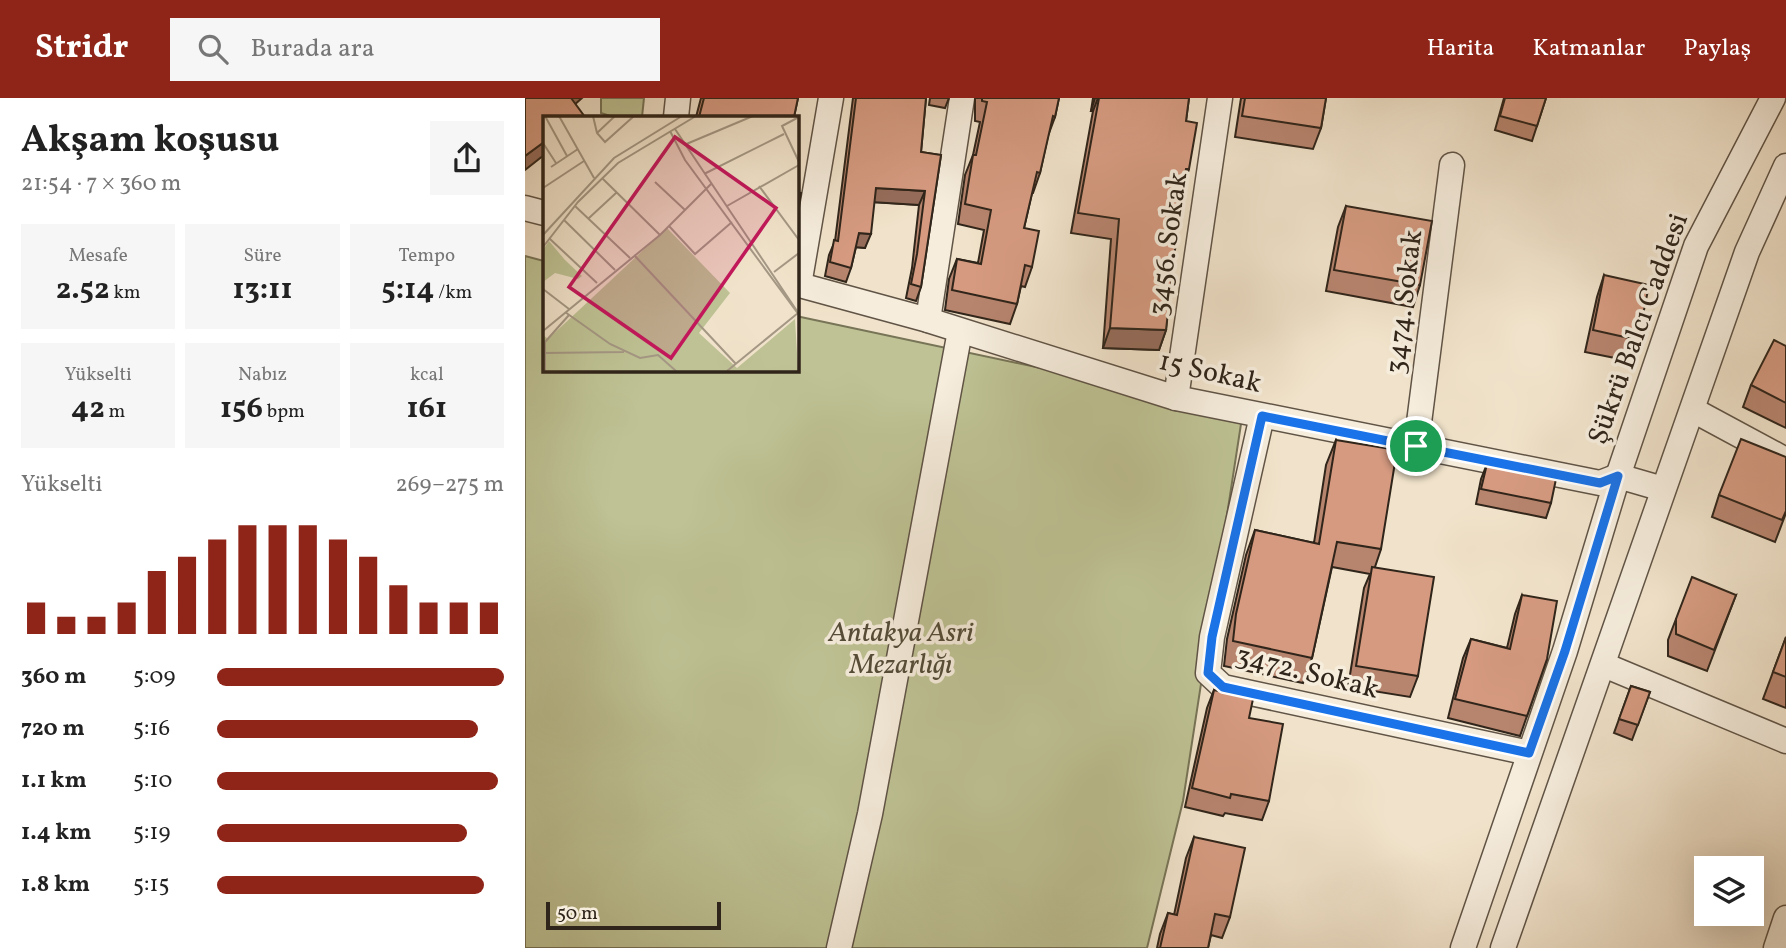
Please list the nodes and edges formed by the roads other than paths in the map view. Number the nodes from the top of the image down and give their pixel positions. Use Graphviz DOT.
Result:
graph roads {
  1 [pos="678,98"];
  2 [pos="831,98"];
  3 [pos="962,98"];
  4 [pos="1220,98"];
  5 [pos="1773,98"];
  6 [pos="675,116"];
  7 [pos="1452,165"];
  8 [pos="1783,179"];
  9 [pos="525,208"];
  10 [pos="543,213"];
  11 [pos="798,284"];
  12 [pos="928,320"];
  13 [pos="960,331"];
  14 [pos="1176,398"];
  15 [pos="1693,410"];
  16 [pos="1262,416"];
  17 [pos="1416,446"];
  18 [pos="1786,460"];
  19 [pos="1618,476"];
  20 [pos="1663,489"];
  21 [pos="1604,665"];
  22 [pos="1786,741"];
  23 [pos="1529,753"];
  24 [pos="1786,918"];
  25 [pos="839,948"];
  26 [pos="1463,948"];
  27 [pos="1503,948"];
  28 [pos="1776,948"];
  1 -- 6 [label="street"];
  2 -- 11 [label="street"];
  3 -- 12 [label="street"];
  4 -- 14 [label="street, 3456. Sokak"];
  5 -- 19 [label="street, Şükrü Balcı Caddesi"];
  7 -- 17 [label="street, 3474. Sokak"];
  8 -- 15 [label="street"];
  9 -- 10 [label="street"];
  11 -- 12 [label="street, 15 Sokak"];
  12 -- 13 [label="street, 15 Sokak"];
  13 -- 14 [label="street, 15 Sokak"];
  13 -- 25 [label="street"];
  14 -- 16 [label="street, 15 Sokak"];
  15 -- 18 [label="street"];
  15 -- 20 [label="street"];
  16 -- 17 [label="street, 15 Sokak"];
  16 -- 23 [label="street, 3472. Sokak"];
  17 -- 19 [label="street, 15 Sokak"];
  19 -- 20 [label="street"];
  19 -- 23 [label="street, Şükrü Balcı Caddesi"];
  20 -- 21 [label="street"];
  21 -- 22 [label="street"];
  21 -- 27 [label="street"];
  23 -- 26 [label="street, Şükrü Balcı Caddesi"];
  24 -- 28 [label="street"];
}
